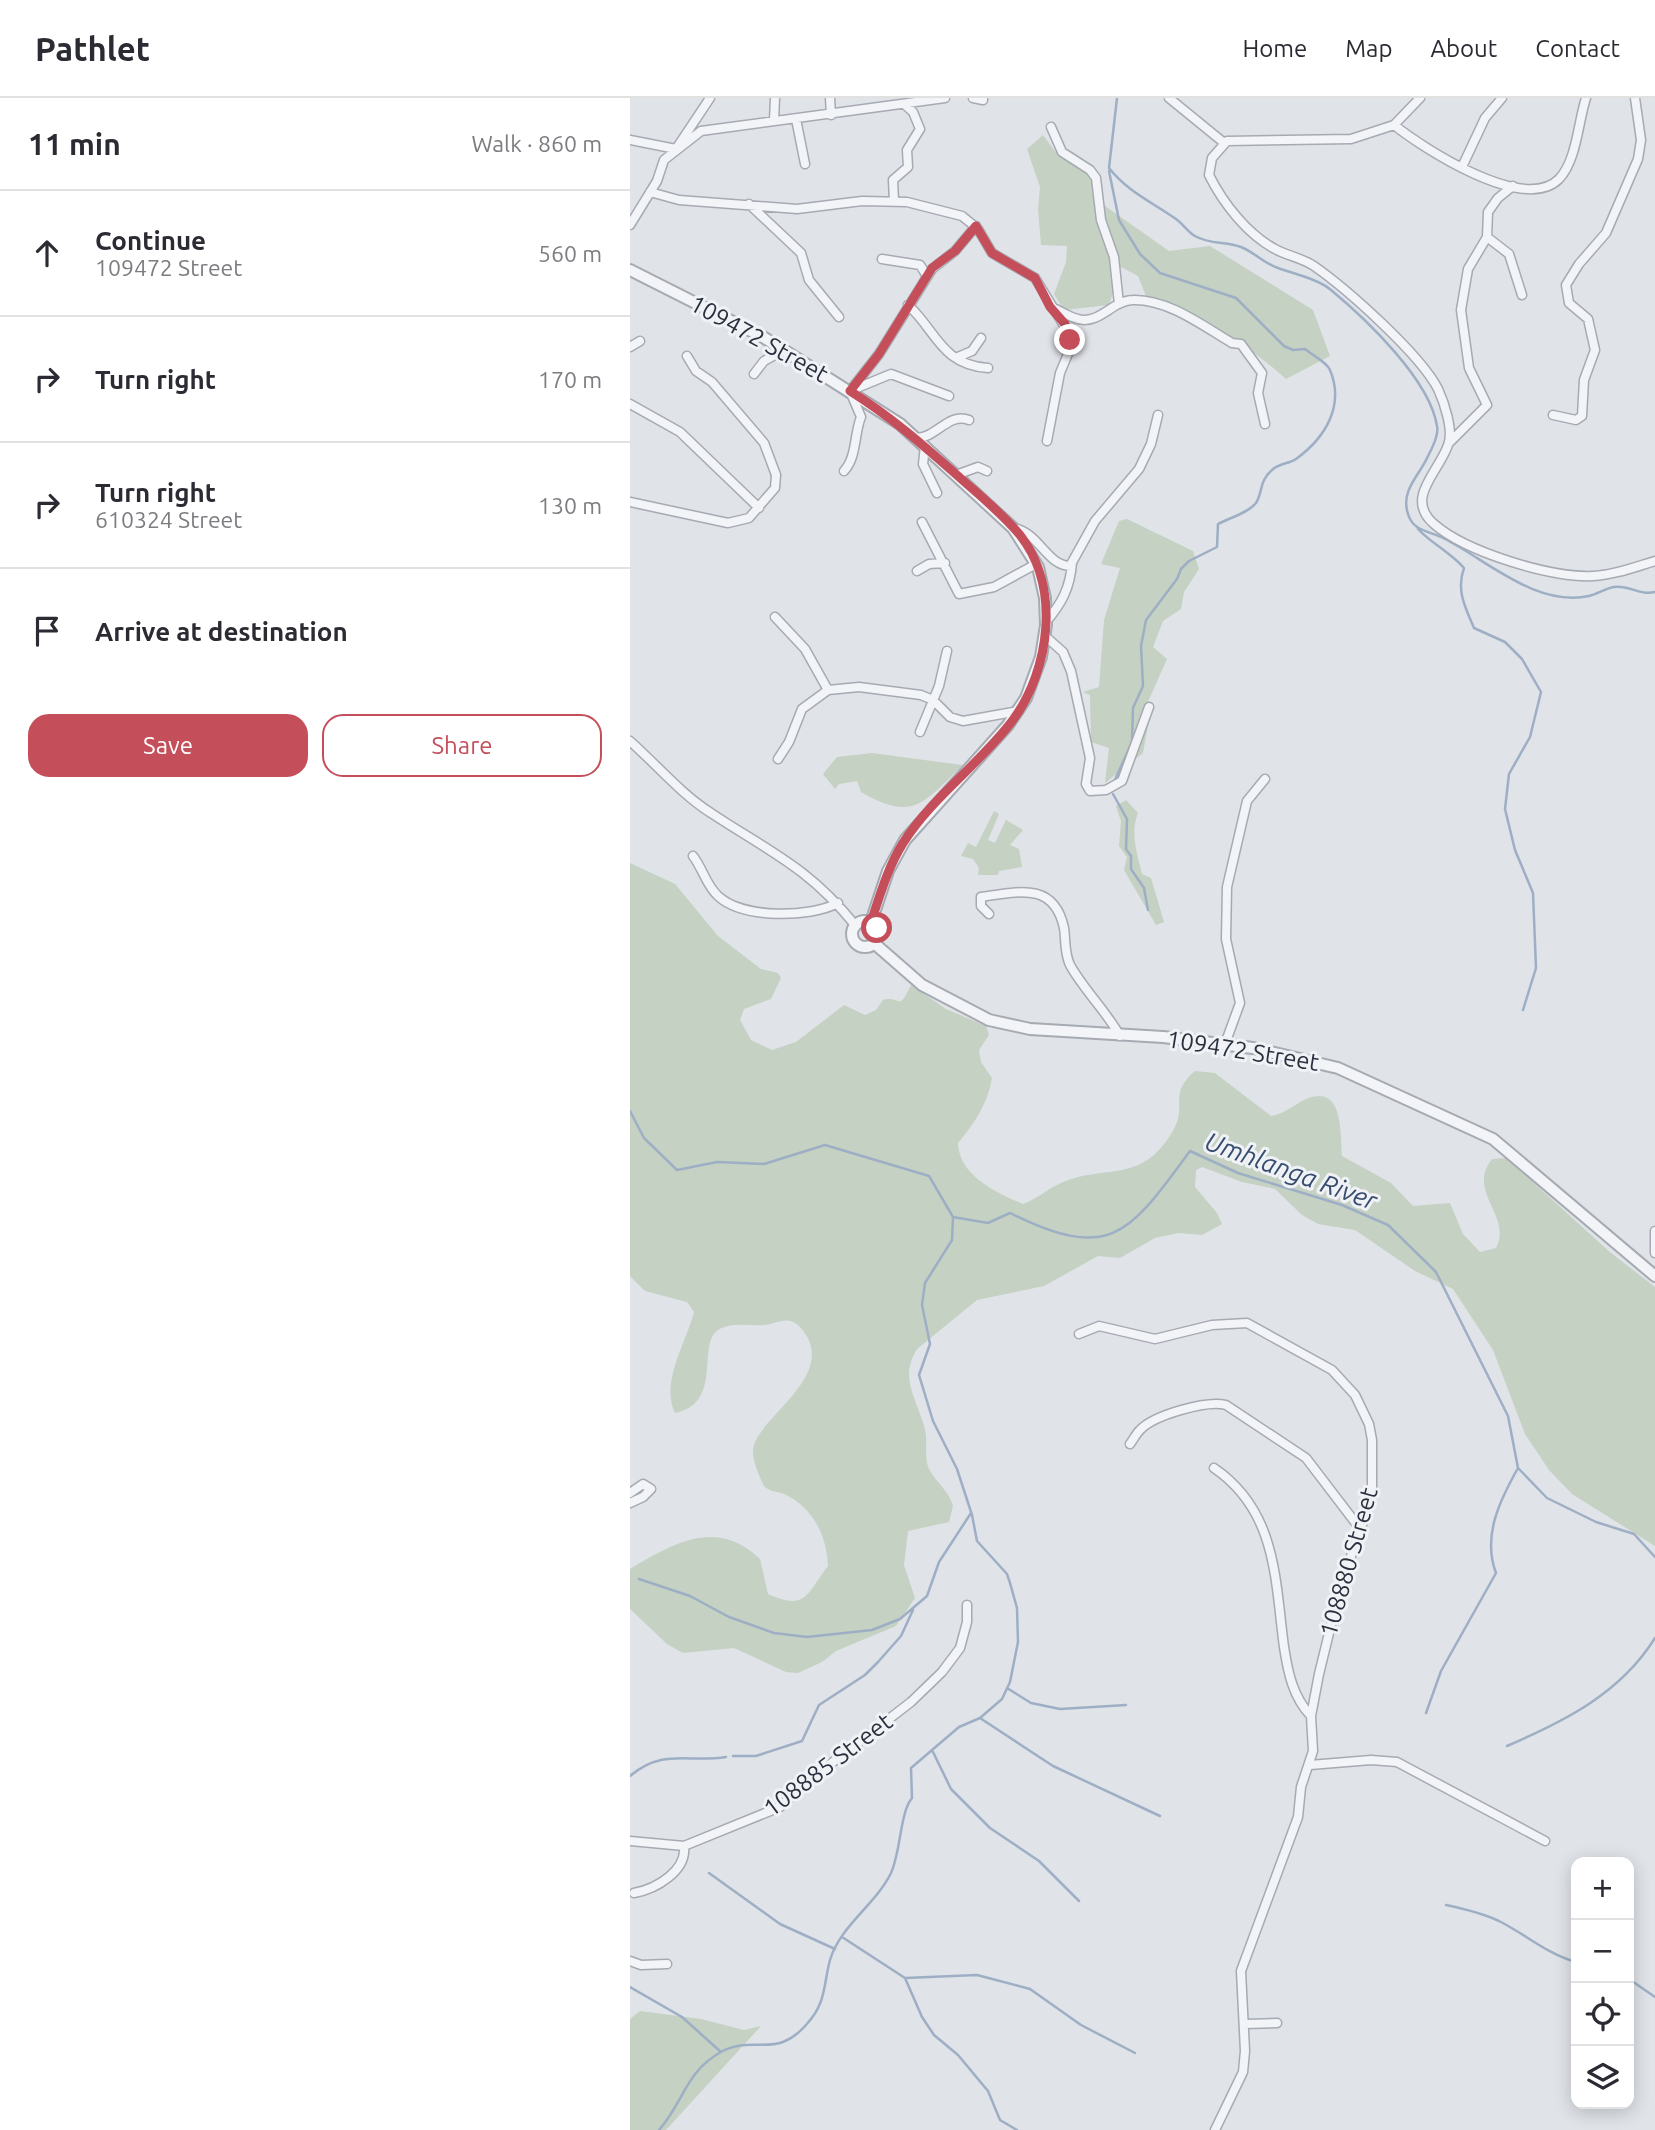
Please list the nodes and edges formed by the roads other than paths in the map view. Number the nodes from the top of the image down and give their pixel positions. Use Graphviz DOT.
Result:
graph roads {
  1 [pos="710,98"];
  2 [pos="775,98"];
  3 [pos="830,98"];
  4 [pos="945,98"];
  5 [pos="973,98"];
  6 [pos="1169,98"];
  7 [pos="1420,98"];
  8 [pos="1502,98"];
  9 [pos="1587,98"];
  10 [pos="1635,98"];
  11 [pos="983,100"];
  12 [pos="882,103"];
  13 [pos="904,104"];
  14 [pos="831,115"];
  15 [pos="796,119"];
  16 [pos="774,121"];
  17 [pos="1394,125"];
  18 [pos="1051,127"];
  19 [pos="630,140"];
  20 [pos="1223,142"];
  21 [pos="676,149"];
  22 [pos="805,164"];
  23 [pos="1462,167"];
  24 [pos="1513,186"];
  25 [pos="650,192"];
  26 [pos="894,201"];
  27 [pos="749,204"];
  28 [pos="630,225"];
  29 [pos="976,226"];
  30 [pos="1487,237"];
  31 [pos="882,259"];
  32 [pos="630,270"];
  33 [pos="927,276"];
  34 [pos="1522,295"];
  35 [pos="1119,304"];
  36 [pos="908,305"];
  37 [pos="1050,307"];
  38 [pos="839,317"];
  39 [pos="981,338"];
  40 [pos="640,341"];
  41 [pos="630,347"];
  42 [pos="783,350"];
  43 [pos="687,356"];
  44 [pos="958,357"];
  45 [pos="988,368"];
  46 [pos="754,373"];
  47 [pos="850,391"];
  48 [pos="949,396"];
  49 [pos="630,404"];
  50 [pos="1158,415"];
  51 [pos="1553,415"];
  52 [pos="969,420"];
  53 [pos="1265,424"];
  54 [pos="916,438"];
  55 [pos="1046,441"];
  56 [pos="1450,442"];
  57 [pos="925,446"];
  58 [pos="845,471"];
  59 [pos="987,471"];
  60 [pos="956,475"];
  61 [pos="937,493"];
  62 [pos="630,502"];
  63 [pos="759,508"];
  64 [pos="922,522"];
  65 [pos="1013,528"];
  66 [pos="1655,561"];
  67 [pos="945,563"];
  68 [pos="1072,563"];
  69 [pos="1036,564"];
  70 [pos="917,570"];
  71 [pos="775,617"];
  72 [pos="1046,622"];
  73 [pos="1045,636"];
  74 [pos="947,651"];
  75 [pos="828,690"];
  76 [pos="933,700"];
  77 [pos="1149,707"];
  78 [pos="1019,711"];
  79 [pos="920,732"];
  80 [pos="630,741"];
  81 [pos="778,759"];
  82 [pos="1265,779"];
  83 [pos="693,856"];
  84 [pos="838,903"];
  85 [pos="989,914"];
  86 [pos="871,922"];
  87 [pos="855,925"];
  88 [pos="875,944"];
  89 [pos="1120,1036"];
  90 [pos="1225,1044"];
  91 [pos="1655,1231"];
  92 [pos="1655,1253"];
  93 [pos="1655,1276"];
  94 [pos="1079,1334"];
  95 [pos="1130,1444"];
  96 [pos="1214,1468"];
  97 [pos="630,1493"];
  98 [pos="630,1503"];
  99 [pos="1361,1530"];
  100 [pos="967,1605"];
  101 [pos="1311,1716"];
  102 [pos="1310,1765"];
  103 [pos="630,1841"];
  104 [pos="1545,1841"];
  105 [pos="684,1846"];
  106 [pos="634,1893"];
  107 [pos="630,1961"];
  108 [pos="667,1964"];
  109 [pos="1277,2022"];
  110 [pos="1244,2024"];
  111 [pos="1215,2130"];
  1 -- 21 [label="street"];
  2 -- 16 [label="street"];
  3 -- 14 [label="street"];
  4 -- 13 [label="street"];
  5 -- 11 [label="street"];
  6 -- 20 [label="street"];
  7 -- 17 [label="street"];
  8 -- 23 [label="street"];
  9 -- 24 [label="street"];
  10 -- 51 [label="street"];
  12 -- 13 [label="street"];
  12 -- 14 [label="street"];
  13 -- 26 [label="street"];
  14 -- 15 [label="street"];
  15 -- 16 [label="street"];
  15 -- 22 [label="street"];
  16 -- 21 [label="street"];
  17 -- 20 [label="street"];
  17 -- 23 [label="street"];
  18 -- 35 [label="street"];
  19 -- 21 [label="street"];
  20 -- 56 [label="street"];
  21 -- 25 [label="street"];
  23 -- 24 [label="street"];
  24 -- 30 [label="street"];
  25 -- 27 [label="street"];
  25 -- 28 [label="street"];
  26 -- 27 [label="street"];
  26 -- 29 [label="street"];
  27 -- 38 [label="street"];
  29 -- 33 [label="street"];
  29 -- 37 [label="street"];
  30 -- 34 [label="street"];
  30 -- 56 [label="street"];
  31 -- 33 [label="street"];
  32 -- 42 [label="street, 109472 Street"];
  33 -- 36 [label="street"];
  35 -- 37 [label="street"];
  35 -- 53 [label="street"];
  36 -- 44 [label="street"];
  36 -- 47 [label="street"];
  37 -- 55 [label="street"];
  39 -- 44 [label="street"];
  40 -- 41 [label="street"];
  42 -- 46 [label="street"];
  42 -- 47 [label="street, 109472 Street"];
  43 -- 63 [label="street"];
  44 -- 45 [label="street"];
  47 -- 48 [label="street"];
  47 -- 54 [label="street, 109472 Street"];
  47 -- 58 [label="street"];
  49 -- 63 [label="street"];
  50 -- 68 [label="street"];
  52 -- 54 [label="street"];
  54 -- 57 [label="street, 109472 Street"];
  56 -- 66 [label="street"];
  57 -- 60 [label="street, 109472 Street"];
  57 -- 61 [label="street"];
  59 -- 60 [label="street"];
  60 -- 65 [label="street, 109472 Street"];
  62 -- 63 [label="street"];
  64 -- 67 [label="street"];
  65 -- 68 [label="street"];
  65 -- 69 [label="street, 109472 Street"];
  67 -- 69 [label="street"];
  67 -- 70 [label="street"];
  68 -- 72 [label="street"];
  69 -- 72 [label="street, 109472 Street"];
  71 -- 75 [label="street"];
  72 -- 73 [label="street, 109472 Street"];
  73 -- 77 [label="street"];
  73 -- 78 [label="street, 109472 Street"];
  74 -- 76 [label="street"];
  75 -- 76 [label="street"];
  75 -- 81 [label="street"];
  76 -- 78 [label="street"];
  76 -- 79 [label="street"];
  78 -- 86 [label="street, 109472 Street"];
  80 -- 84 [label="street"];
  82 -- 90 [label="street"];
  83 -- 84 [label="street"];
  84 -- 87 [label="street"];
  85 -- 89 [label="street"];
  86 -- 87 [label="street"];
  86 -- 88 [label="street"];
  87 -- 88 [label="street"];
  88 -- 89 [label="street, 109472 Street"];
  89 -- 90 [label="street, 109472 Street"];
  90 -- 93 [label="street, 109472 Street"];
  91 -- 92 [label="street"];
  94 -- 99 [label="street, 108880 Street"];
  95 -- 99 [label="street"];
  96 -- 101 [label="street"];
  97 -- 98 [label="street"];
  99 -- 101 [label="street, 108880 Street"];
  100 -- 105 [label="street, 108885 Street"];
  101 -- 102 [label="street, 108880 Street"];
  102 -- 104 [label="street"];
  102 -- 110 [label="street, 108880 Street"];
  103 -- 105 [label="street, 108885 Street"];
  105 -- 106 [label="street"];
  107 -- 108 [label="street"];
  109 -- 110 [label="street"];
  110 -- 111 [label="street, 108880 Street"];
}
